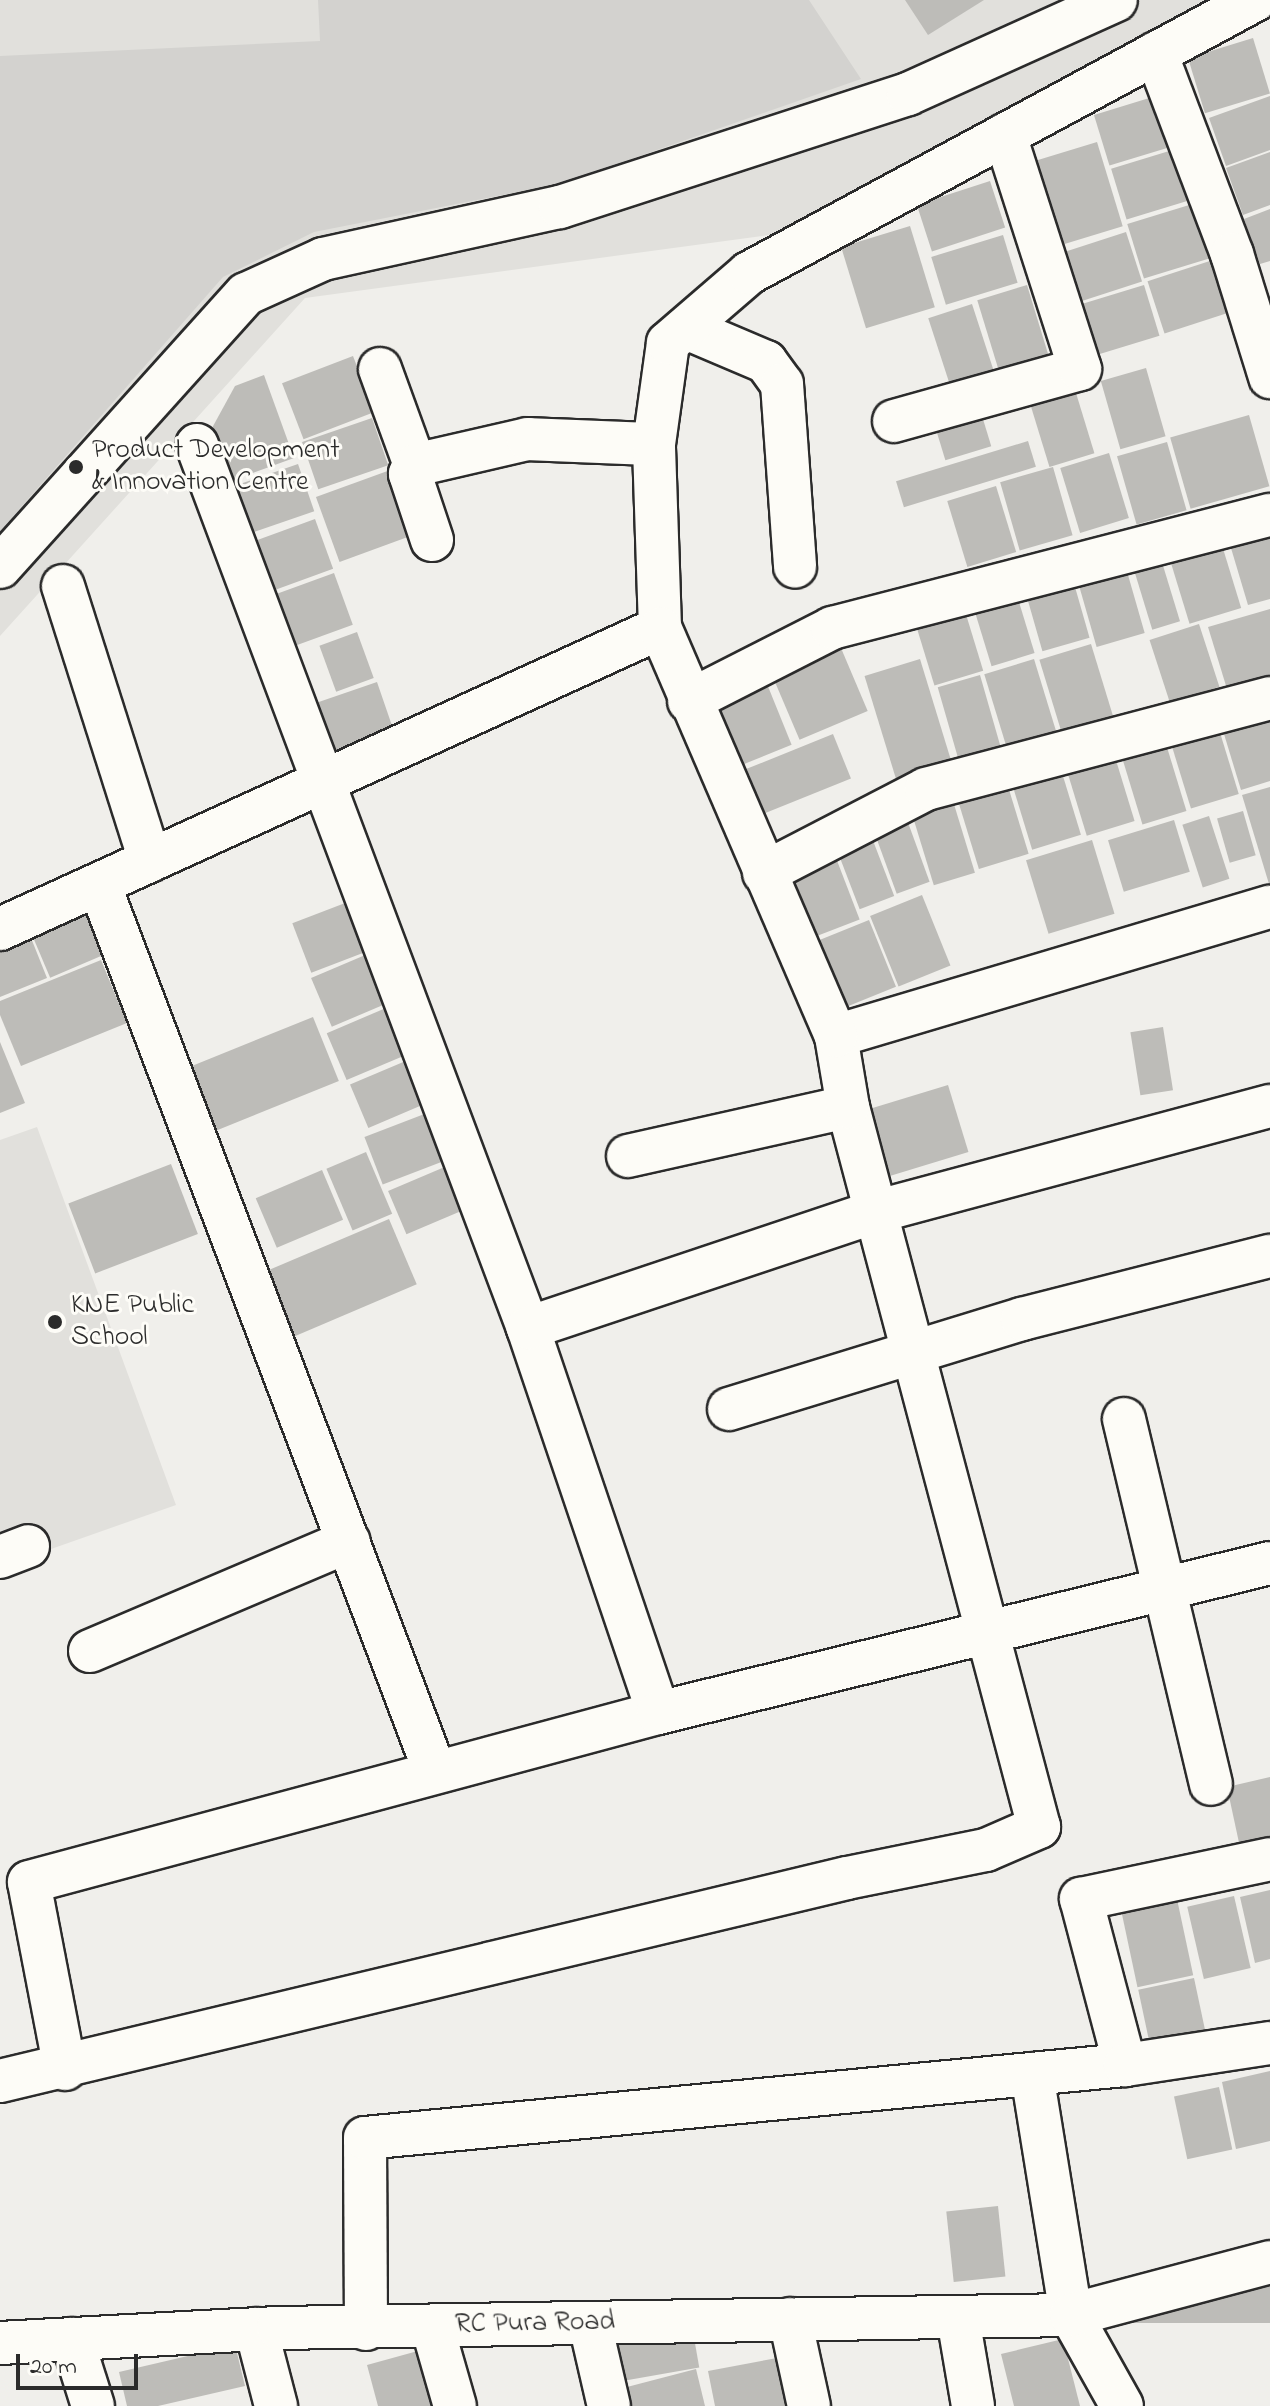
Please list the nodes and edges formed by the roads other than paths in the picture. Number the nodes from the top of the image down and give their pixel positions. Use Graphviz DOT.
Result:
graph roads {
  1 [pos="1116,0"];
  2 [pos="1255,0"];
  3 [pos="1156,53"];
  4 [pos="1005,135"];
  5 [pos="686,328"];
  6 [pos="380,369"];
  7 [pos="1270,377"];
  8 [pos="894,421"];
  9 [pos="654,444"];
  10 [pos="197,445"];
  11 [pos="415,465"];
  12 [pos="1270,515"];
  13 [pos="432,540"];
  14 [pos="0,567"];
  15 [pos="795,567"];
  16 [pos="63,586"];
  17 [pos="660,628"];
  18 [pos="1270,698"];
  19 [pos="689,701"];
  20 [pos="320,784"];
  21 [pos="150,861"];
  22 [pos="764,873"];
  23 [pos="99,884"];
  24 [pos="1270,907"];
  25 [pos="0,929"];
  26 [pos="836,1036"];
  27 [pos="1270,1106"];
  28 [pos="848,1107"];
  29 [pos="628,1156"];
  30 [pos="878,1211"];
  31 [pos="1270,1256"];
  32 [pos="528,1328"];
  33 [pos="915,1350"];
  34 [pos="729,1409"];
  35 [pos="1124,1419"];
  36 [pos="349,1541"];
  37 [pos="1270,1563"];
  38 [pos="1167,1586"];
  39 [pos="989,1630"];
  40 [pos="90,1651"];
  41 [pos="658,1713"];
  42 [pos="435,1772"];
  43 [pos="1211,1784"];
  44 [pos="1270,1859"];
  45 [pos="1270,2043"];
  46 [pos="1125,2065"];
  47 [pos="65,2069"];
  48 [pos="1032,2074"];
  49 [pos="0,2081"];
  50 [pos="1270,2262"];
  51 [pos="1071,2315"];
  52 [pos="958,2318"];
  53 [pos="790,2319"];
  54 [pos="590,2324"];
  55 [pos="432,2326"];
  56 [pos="256,2329"];
  57 [pos="366,2329"];
  58 [pos="72,2339"];
  59 [pos="0,2343"];
  60 [pos="93,2406"];
  61 [pos="276,2406"];
  62 [pos="455,2406"];
  63 [pos="609,2406"];
  64 [pos="809,2406"];
  65 [pos="973,2406"];
  66 [pos="1122,2406"];
  1 -- 14 [label="street"];
  2 -- 3 [label="street"];
  3 -- 4 [label="street"];
  3 -- 7 [label="street"];
  4 -- 5 [label="street"];
  4 -- 8 [label="street"];
  5 -- 9 [label="street"];
  5 -- 15 [label="street"];
  6 -- 11 [label="street"];
  9 -- 11 [label="street"];
  9 -- 17 [label="street"];
  10 -- 20 [label="street"];
  11 -- 13 [label="street"];
  12 -- 19 [label="street"];
  16 -- 21 [label="street"];
  17 -- 19 [label="street"];
  17 -- 20 [label="street"];
  18 -- 22 [label="street"];
  19 -- 22 [label="street"];
  20 -- 21 [label="street"];
  20 -- 32 [label="street"];
  21 -- 23 [label="street"];
  22 -- 26 [label="street"];
  23 -- 25 [label="street"];
  23 -- 36 [label="street"];
  24 -- 26 [label="street"];
  26 -- 28 [label="street"];
  27 -- 30 [label="street"];
  28 -- 29 [label="street"];
  28 -- 30 [label="street"];
  30 -- 32 [label="street"];
  30 -- 33 [label="street"];
  31 -- 33 [label="street"];
  32 -- 41 [label="street"];
  33 -- 34 [label="street"];
  33 -- 39 [label="street"];
  35 -- 38 [label="street"];
  36 -- 40 [label="street"];
  36 -- 42 [label="street"];
  37 -- 38 [label="street"];
  38 -- 39 [label="street"];
  38 -- 43 [label="street"];
  39 -- 41 [label="street"];
  39 -- 47 [label="street"];
  41 -- 42 [label="street"];
  42 -- 47 [label="street"];
  44 -- 46 [label="street"];
  45 -- 46 [label="street"];
  46 -- 48 [label="street"];
  47 -- 49 [label="street"];
  48 -- 51 [label="street"];
  48 -- 57 [label="street"];
  50 -- 51 [label="street, RC Pura Road"];
  51 -- 52 [label="street, RC Pura Road"];
  51 -- 66 [label="street"];
  52 -- 53 [label="street, RC Pura Road"];
  52 -- 65 [label="street"];
  53 -- 54 [label="street, RC Pura Road"];
  53 -- 64 [label="street"];
  54 -- 55 [label="street, RC Pura Road"];
  54 -- 63 [label="street"];
  55 -- 57 [label="street, RC Pura Road"];
  55 -- 62 [label="street"];
  56 -- 57 [label="street, RC Pura Road"];
  56 -- 58 [label="street, RC Pura Road"];
  56 -- 61 [label="street"];
  58 -- 59 [label="street, RC Pura Road"];
  58 -- 60 [label="street"];
}
